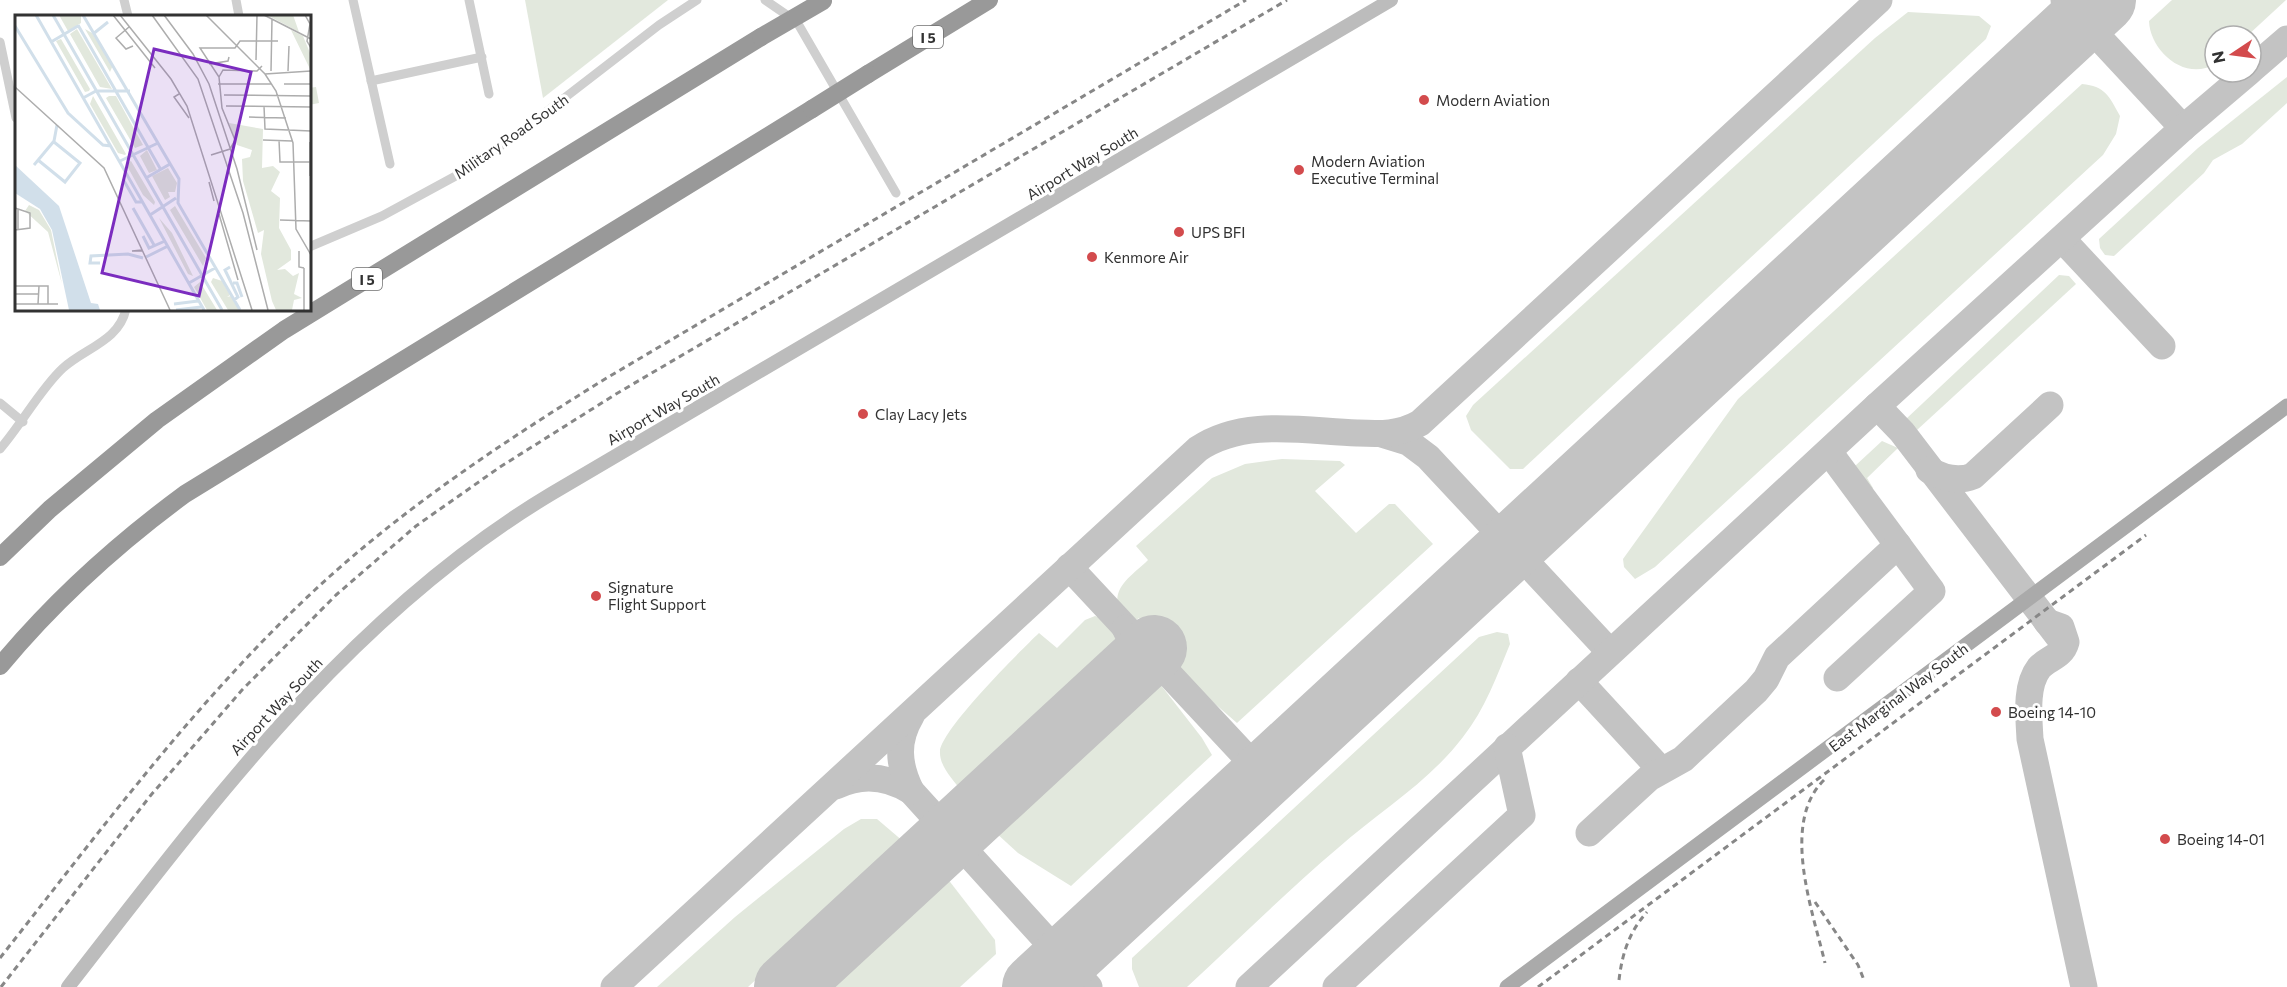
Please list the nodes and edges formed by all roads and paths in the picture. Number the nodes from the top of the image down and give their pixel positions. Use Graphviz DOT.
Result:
graph roads {
  1 [pos="124,0"];
  2 [pos="236,0"];
  3 [pos="353,0"];
  4 [pos="469,0"];
  5 [pos="697,0"];
  6 [pos="765,0"];
  7 [pos="989,0"];
  8 [pos="1391,0"];
  9 [pos="824,1"];
  10 [pos="128,15"];
  11 [pos="239,15"];
  12 [pos="0,42"];
  13 [pos="482,57"];
  14 [pos="371,81"];
  15 [pos="489,94"];
  16 [pos="15,113"];
  17 [pos="390,164"];
  18 [pos="896,193"];
  19 [pos="310,247"];
  20 [pos="126,310"];
  21 [pos="0,402"];
  22 [pos="2287,406"];
  23 [pos="23,422"];
  24 [pos="0,449"];
  25 [pos="0,557"];
  26 [pos="0,666"];
  27 [pos="68,987"];
  28 [pos="1507,987"];
  1 -- 10 [label="street"];
  2 -- 11 [label="street"];
  3 -- 14 [label="street"];
  4 -- 13 [label="street"];
  5 -- 19 [label="street, Military Road South"];
  6 -- 18 [label="street"];
  7 -- 26 [label="highway, I 5, bridge"];
  8 -- 27 [label="main road, Airport Way South"];
  9 -- 25 [label="highway, I 5, bridge"];
  12 -- 16 [label="street"];
  13 -- 14 [label="street"];
  13 -- 15 [label="street"];
  14 -- 17 [label="street"];
  20 -- 23 [label="street"];
  21 -- 23 [label="street"];
  22 -- 28 [label="main road, East Marginal Way South"];
  23 -- 24 [label="street"];
}
